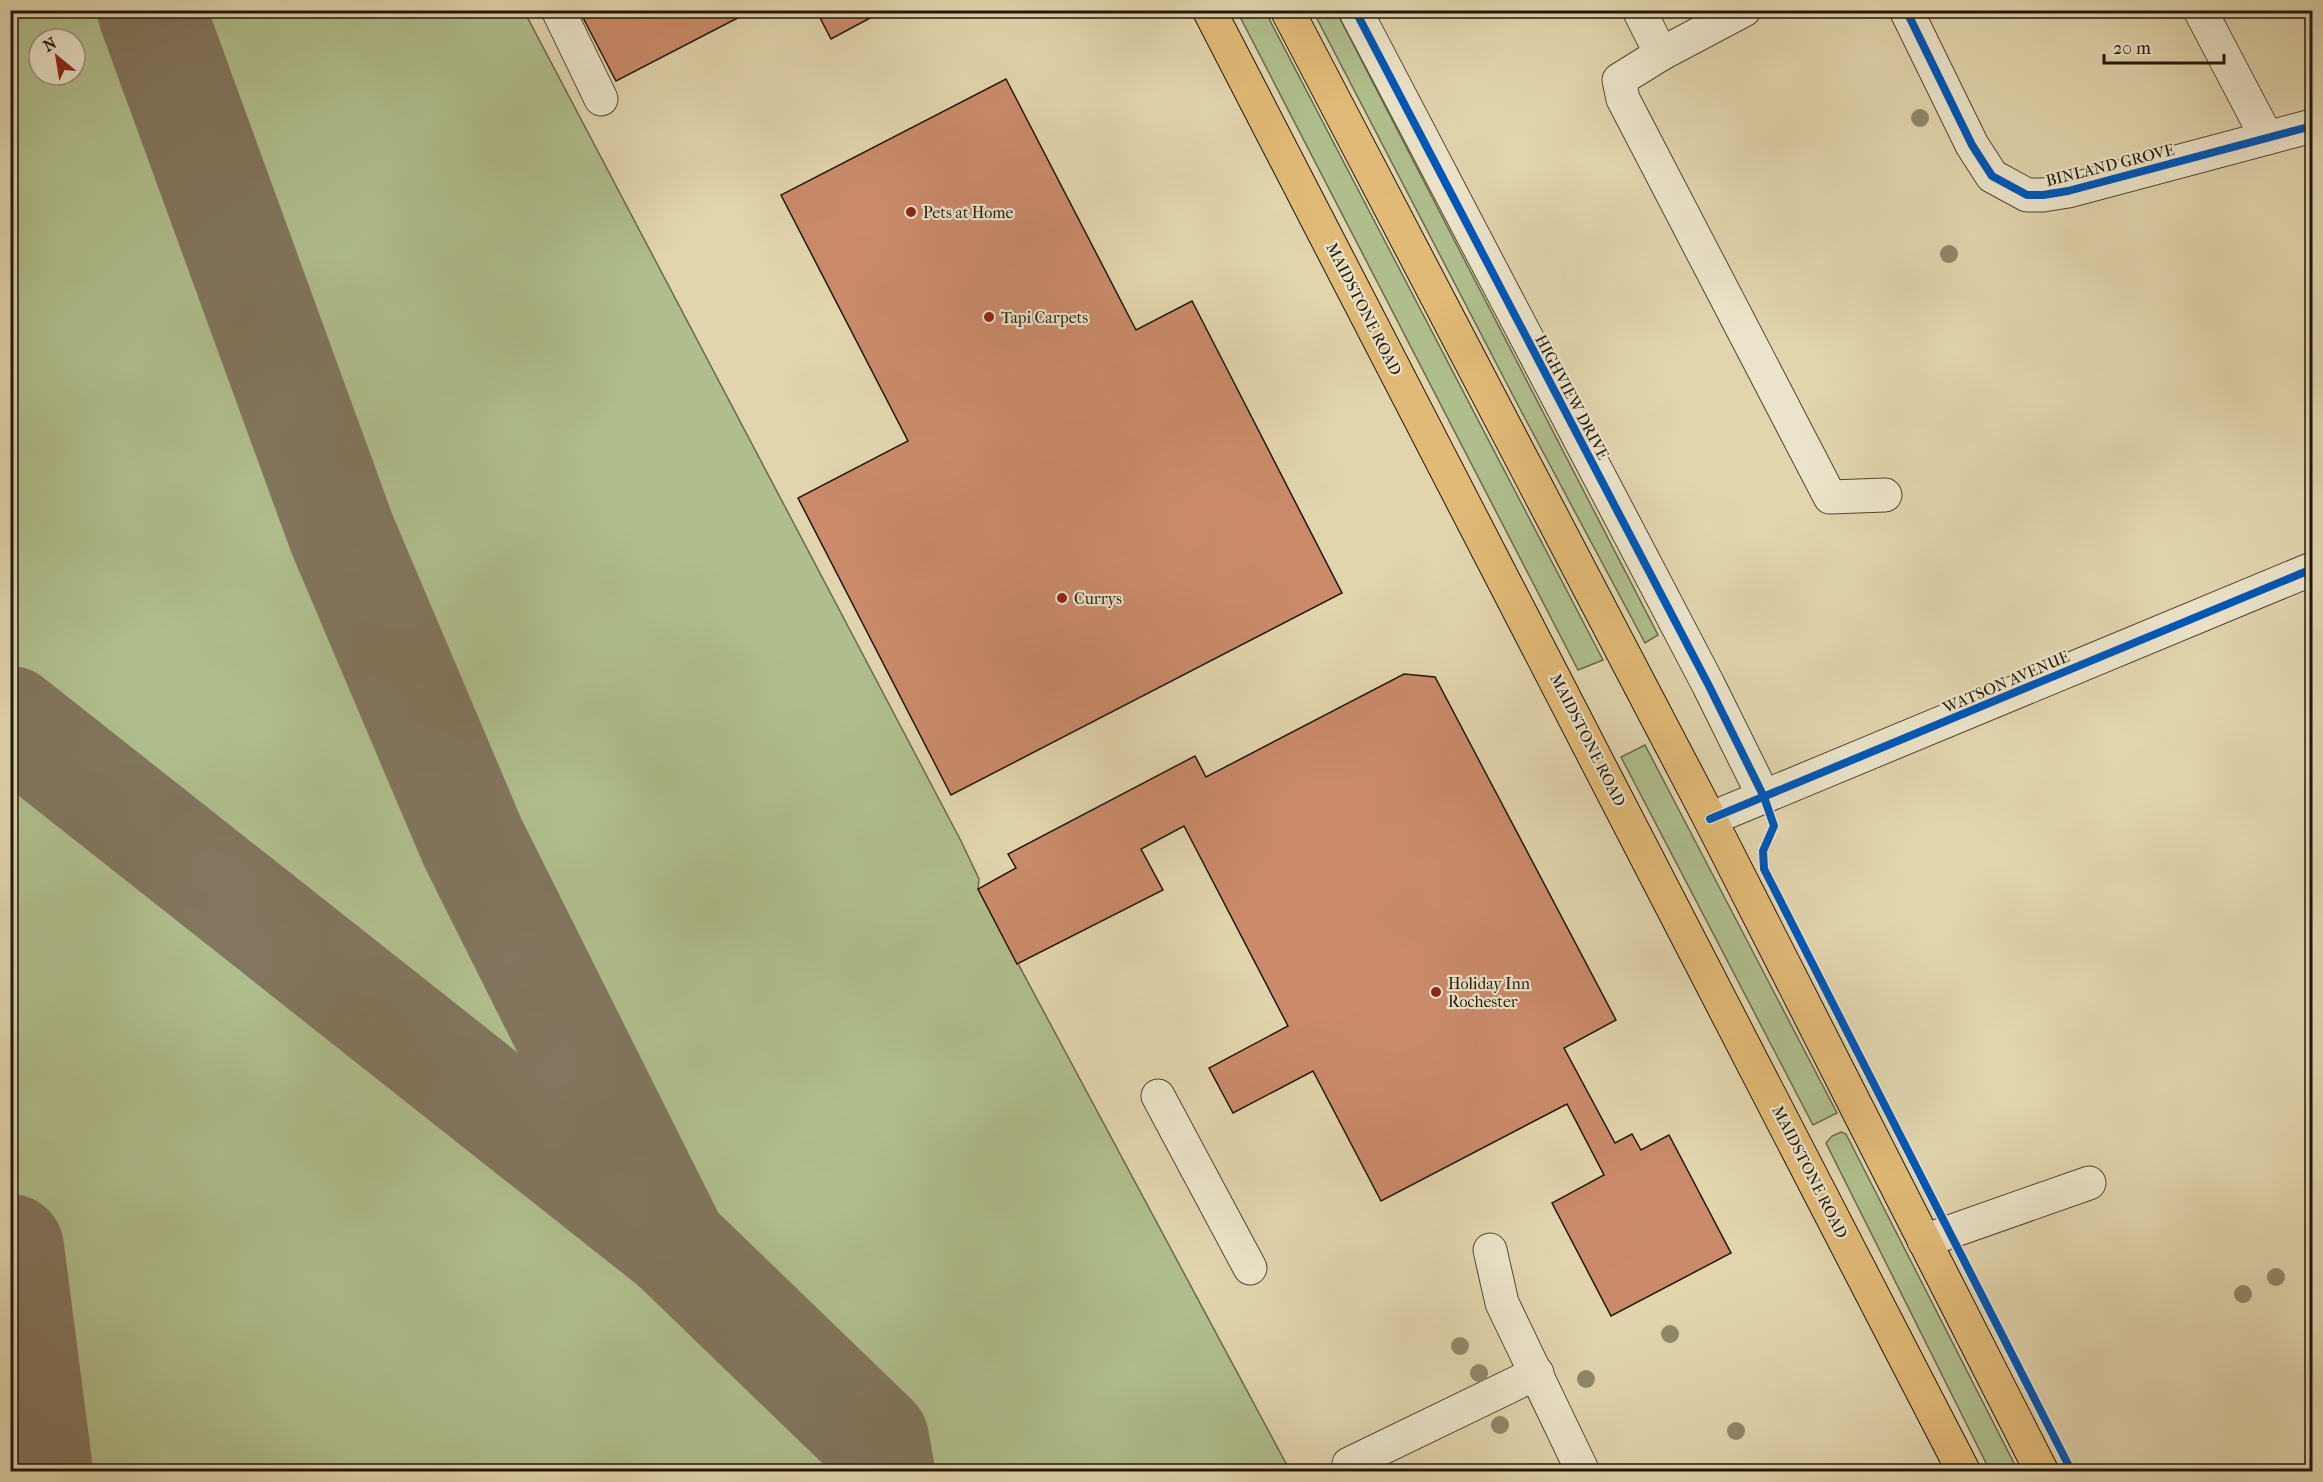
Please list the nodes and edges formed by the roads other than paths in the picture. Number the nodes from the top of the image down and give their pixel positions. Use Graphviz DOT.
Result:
graph roads {
  1 [pos="558,10"];
  2 [pos="1209,10"];
  3 [pos="1287,10"];
  4 [pos="1355,10"];
  5 [pos="1639,10"];
  6 [pos="1744,10"];
  7 [pos="1906,10"];
  8 [pos="2200,10"];
  9 [pos="1661,54"];
  10 [pos="601,99"];
  11 [pos="2313,126"];
  12 [pos="2267,138"];
  13 [pos="1885,495"];
  14 [pos="2313,569"];
  15 [pos="1764,797"];
  16 [pos="1710,819"];
  17 [pos="1158,1096"];
  18 [pos="2089,1183"];
  19 [pos="1924,1241"];
  20 [pos="1490,1250"];
  21 [pos="1250,1268"];
  22 [pos="1537,1373"];
  23 [pos="1349,1464"];
  24 [pos="1583,1472"];
  25 [pos="1964,1472"];
  26 [pos="2042,1472"];
  1 -- 10 [label="street"];
  2 -- 25 [label="main road, MAIDSTONE ROAD"];
  3 -- 16 [label="main road"];
  4 -- 15 [label="street, HIGHVIEW DRIVE"];
  5 -- 9 [label="street"];
  6 -- 9 [label="street"];
  7 -- 12 [label="street, BINLAND GROVE"];
  8 -- 12 [label="street"];
  9 -- 13 [label="street"];
  11 -- 12 [label="street, BINLAND GROVE"];
  14 -- 15 [label="street, WATSON AVENUE"];
  15 -- 16 [label="street, WATSON AVENUE"];
  16 -- 19 [label="main road"];
  17 -- 21 [label="street"];
  18 -- 19 [label="street"];
  19 -- 26 [label="main road"];
  20 -- 22 [label="street"];
  22 -- 23 [label="street"];
  22 -- 24 [label="street"];
}
